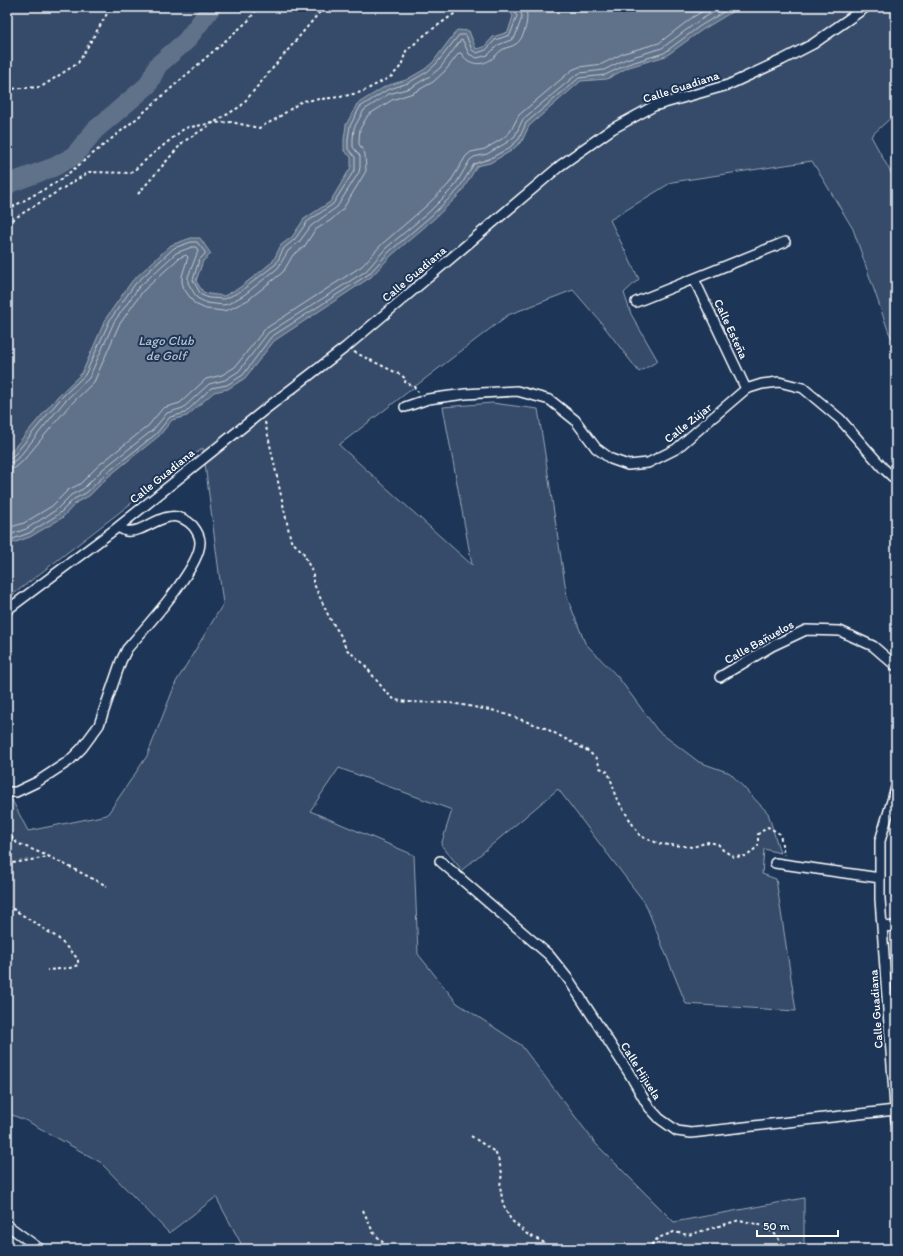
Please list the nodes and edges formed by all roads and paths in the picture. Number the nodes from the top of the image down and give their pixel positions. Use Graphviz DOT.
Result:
graph roads {
  1 [pos="111,7"];
  2 [pos="258,7"];
  3 [pos="324,7"];
  4 [pos="460,7"];
  5 [pos="866,7"];
  6 [pos="7,89"];
  7 [pos="213,123"];
  8 [pos="138,194"];
  9 [pos="7,210"];
  10 [pos="7,222"];
  11 [pos="785,242"];
  12 [pos="694,279"];
  13 [pos="636,302"];
  14 [pos="346,347"];
  15 [pos="746,389"];
  16 [pos="423,401"];
  17 [pos="405,407"];
  18 [pos="263,411"];
  19 [pos="896,480"];
  20 [pos="118,527"];
  21 [pos="7,610"];
  22 [pos="896,666"];
  23 [pos="720,677"];
  24 [pos="896,787"];
  25 [pos="7,792"];
  26 [pos="7,832"];
  27 [pos="50,857"];
  28 [pos="440,861"];
  29 [pos="776,863"];
  30 [pos="7,864"];
  31 [pos="786,864"];
  32 [pos="880,878"];
  33 [pos="107,886"];
  34 [pos="7,908"];
  35 [pos="882,926"];
  36 [pos="896,926"];
  37 [pos="47,970"];
  38 [pos="895,1090"];
  39 [pos="895,1110"];
  40 [pos="896,1121"];
  41 [pos="471,1136"];
  42 [pos="363,1210"];
  43 [pos="7,1226"];
  44 [pos="40,1249"];
  45 [pos="389,1249"];
  46 [pos="552,1249"];
  47 [pos="647,1249"];
  48 [pos="786,1249"];
  1 -- 6 [label="path"];
  2 -- 9 [label="path"];
  3 -- 7 [label="path"];
  4 -- 7 [label="path"];
  5 -- 14 [label="street, Calle Guadiana"];
  7 -- 8 [label="path"];
  7 -- 10 [label="path"];
  11 -- 12 [label="street"];
  12 -- 13 [label="street"];
  12 -- 15 [label="street, Calle Esteña"];
  14 -- 16 [label="path"];
  14 -- 18 [label="street, Calle Guadiana"];
  15 -- 16 [label="street, Calle Zújar"];
  15 -- 19 [label="street, Calle Zújar"];
  16 -- 17 [label="street, Calle Zújar"];
  18 -- 20 [label="street, Calle Guadiana"];
  18 -- 31 [label="path"];
  20 -- 21 [label="street, Calle Guadiana"];
  20 -- 25 [label="street"];
  22 -- 23 [label="street, Calle Bañuelos"];
  24 -- 32 [label="street, Calle Guadiana"];
  26 -- 27 [label="path"];
  27 -- 30 [label="path"];
  27 -- 33 [label="path"];
  28 -- 39 [label="street, Calle Hijuela"];
  29 -- 31 [label="street"];
  31 -- 32 [label="street"];
  32 -- 35 [label="street, Calle Guadiana"];
  34 -- 37 [label="path"];
  35 -- 36 [label="street"];
  35 -- 38 [label="street, Calle Guadiana"];
  38 -- 39 [label="street, Calle Guadiana"];
  39 -- 40 [label="street, Calle Guadiana"];
  41 -- 46 [label="path"];
  42 -- 45 [label="path"];
  43 -- 44 [label="street"];
  47 -- 48 [label="path"];
}
